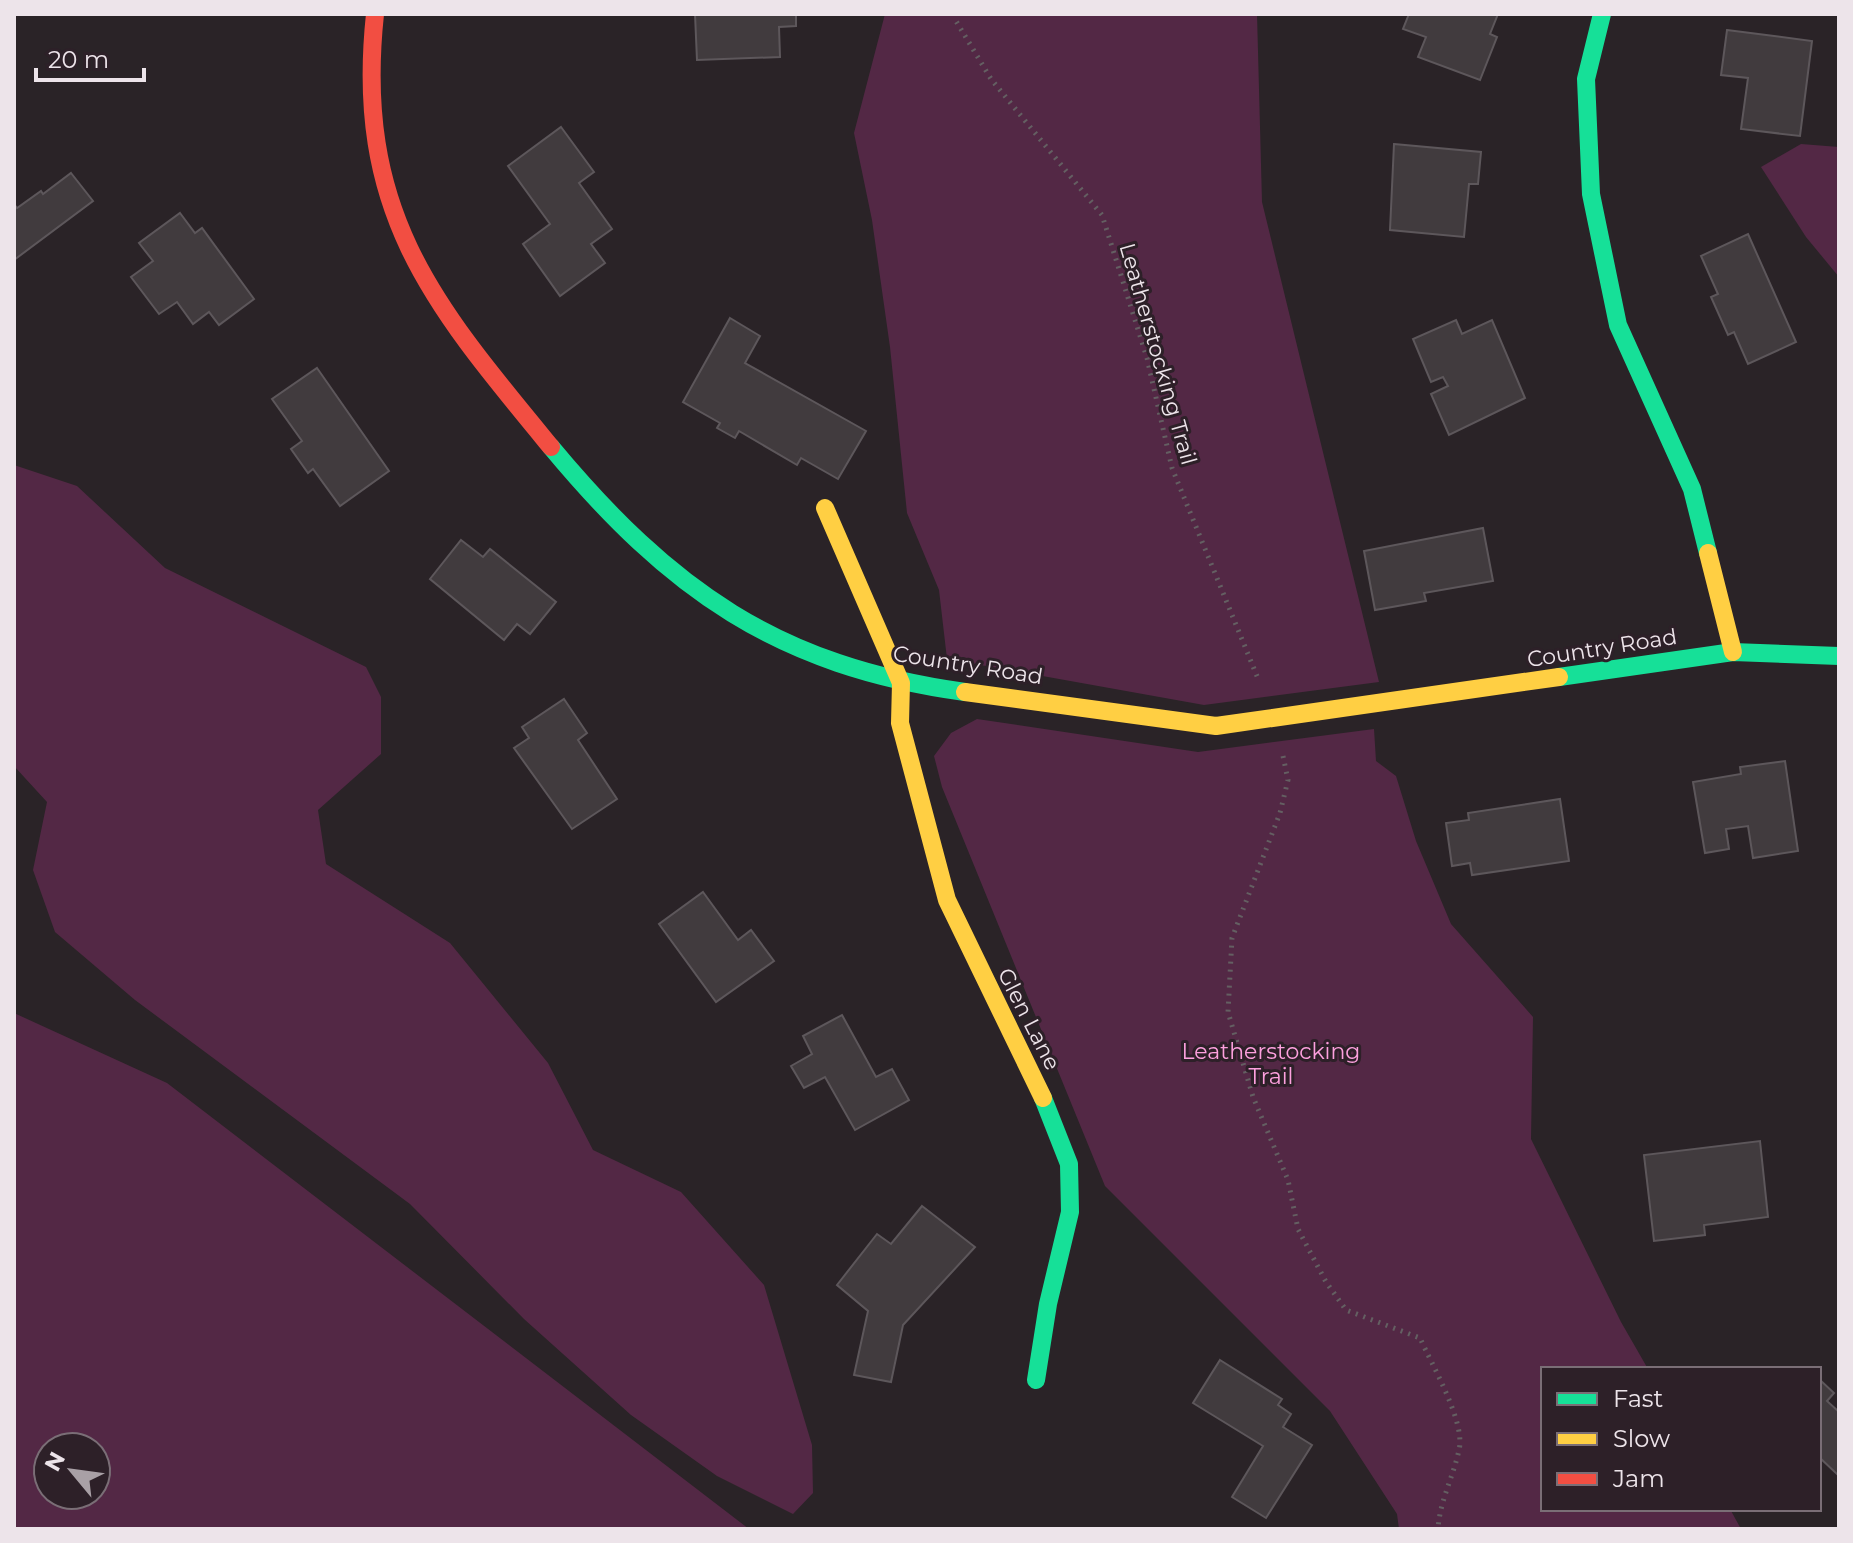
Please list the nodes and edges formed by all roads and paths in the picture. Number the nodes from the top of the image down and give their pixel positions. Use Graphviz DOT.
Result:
graph roads {
  1 [pos="375,14"];
  2 [pos="956,14"];
  3 [pos="1602,14"];
  4 [pos="825,508"];
  5 [pos="1733,652"];
  6 [pos="1839,656"];
  7 [pos="901,683"];
  8 [pos="1263,689"];
  9 [pos="1282,752"];
  10 [pos="1036,1380"];
  11 [pos="1438,1529"];
  1 -- 7 [label="street, Country Road"];
  2 -- 8 [label="path, Leatherstocking Trail"];
  3 -- 5 [label="street"];
  4 -- 7 [label="street"];
  5 -- 6 [label="street, Country Road"];
  5 -- 7 [label="street, Country Road"];
  7 -- 10 [label="street, Glen Lane"];
  9 -- 11 [label="path"];
}
